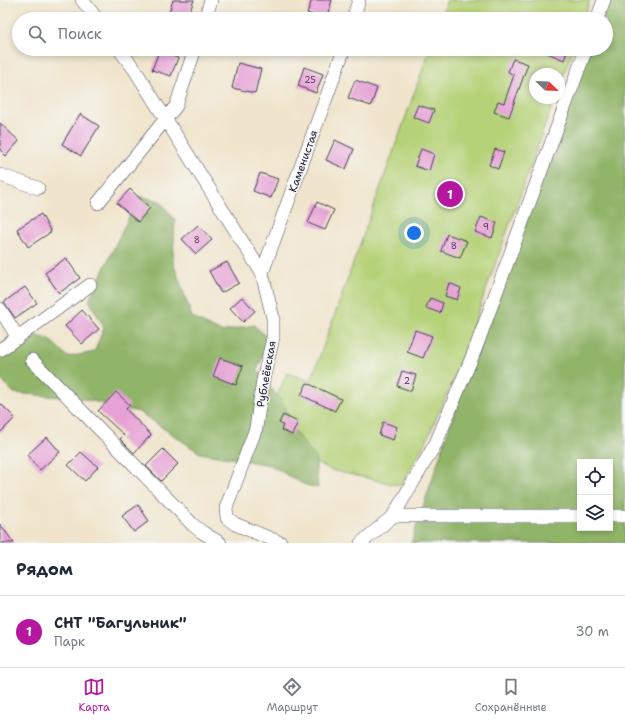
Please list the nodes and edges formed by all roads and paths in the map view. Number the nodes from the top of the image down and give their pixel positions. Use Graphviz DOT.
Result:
graph roads {
  1 [pos="82,0"];
  2 [pos="211,0"];
  3 [pos="359,0"];
  4 [pos="604,0"];
  5 [pos="91,12"];
  6 [pos="207,12"];
  7 [pos="355,12"];
  8 [pos="600,12"];
  9 [pos="124,56"];
  10 [pos="194,56"];
  11 [pos="341,56"];
  12 [pos="583,56"];
  13 [pos="166,120"];
  14 [pos="0,176"];
  15 [pos="38,188"];
  16 [pos="98,202"];
  17 [pos="262,273"];
  18 [pos="90,286"];
  19 [pos="0,309"];
  20 [pos="18,338"];
  21 [pos="0,350"];
  22 [pos="32,360"];
  23 [pos="393,516"];
  24 [pos="577,516"];
  25 [pos="613,516"];
  26 [pos="625,516"];
  27 [pos="220,543"];
  28 [pos="281,543"];
  29 [pos="361,543"];
  1 -- 5 [label="street"];
  2 -- 6 [label="street"];
  3 -- 7 [label="street"];
  4 -- 8 [label="street"];
  9 -- 13 [label="street, Рублеёвская"];
  10 -- 13 [label="street"];
  11 -- 17 [label="street, Каменистая"];
  12 -- 23 [label="street"];
  13 -- 16 [label="street"];
  13 -- 17 [label="street, Рублеёвская"];
  14 -- 15 [label="street"];
  17 -- 28 [label="street, Рублеёвская"];
  18 -- 20 [label="street"];
  19 -- 20 [label="street"];
  20 -- 21 [label="street"];
  22 -- 27 [label="street"];
  23 -- 24 [label="street"];
  23 -- 29 [label="street"];
  25 -- 26 [label="street"];
}
